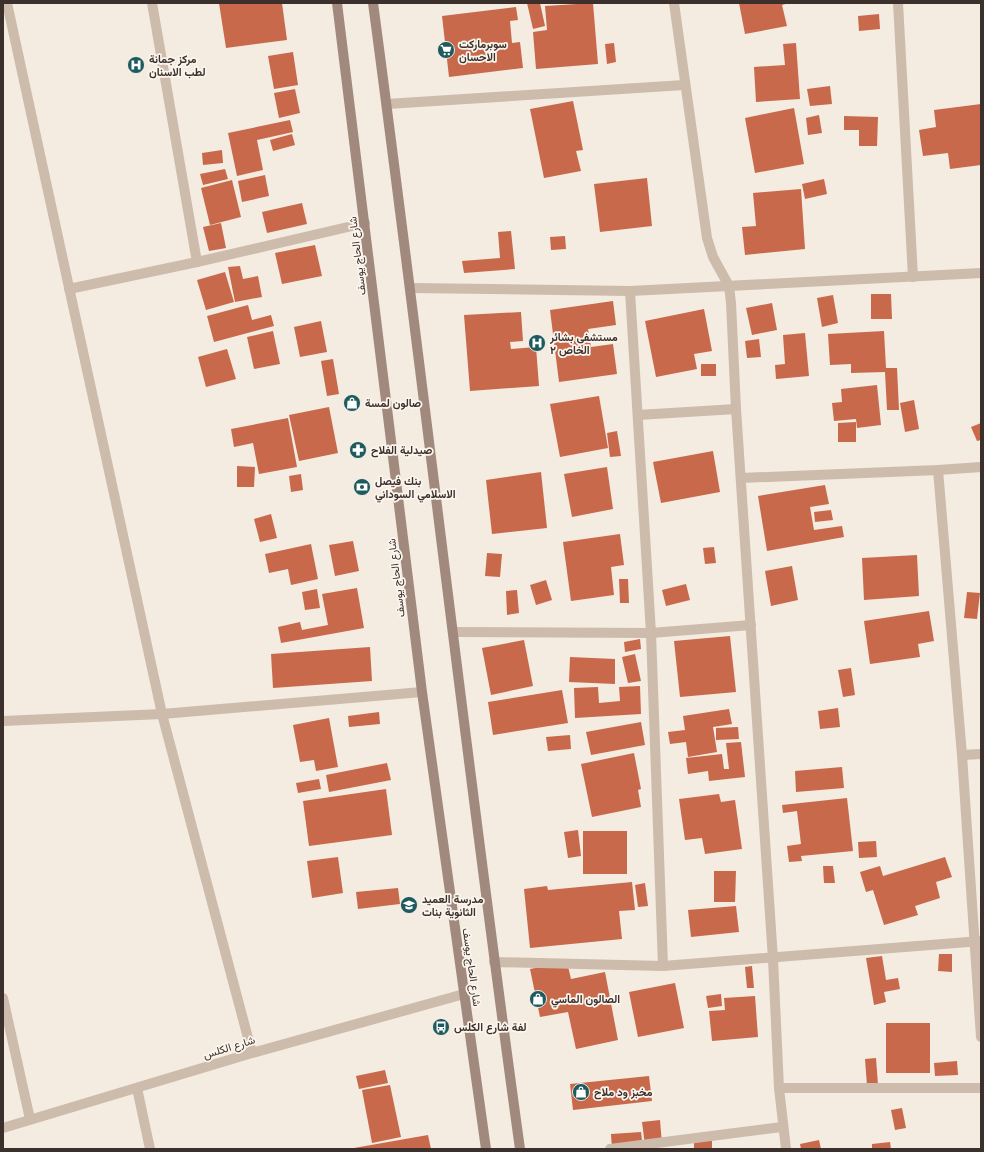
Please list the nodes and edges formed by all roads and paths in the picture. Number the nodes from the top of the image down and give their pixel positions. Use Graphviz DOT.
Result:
graph roads {
  1 [pos="7,3"];
  2 [pos="152,3"];
  3 [pos="337,3"];
  4 [pos="373,3"];
  5 [pos="674,3"];
  6 [pos="898,3"];
  7 [pos="684,85"];
  8 [pos="387,104"];
  9 [pos="365,223"];
  10 [pos="197,262"];
  11 [pos="981,273"];
  12 [pos="913,277"];
  13 [pos="729,286"];
  14 [pos="411,288"];
  15 [pos="69,289"];
  16 [pos="630,291"];
  17 [pos="736,408"];
  18 [pos="638,415"];
  19 [pos="981,467"];
  20 [pos="938,470"];
  21 [pos="741,478"];
  22 [pos="751,626"];
  23 [pos="453,632"];
  24 [pos="651,633"];
  25 [pos="422,692"];
  26 [pos="162,714"];
  27 [pos="3,721"];
  28 [pos="981,754"];
  29 [pos="962,755"];
  30 [pos="977,941"];
  31 [pos="773,959"];
  32 [pos="494,962"];
  33 [pos="663,966"];
  34 [pos="464,994"];
  35 [pos="3,998"];
  36 [pos="981,1037"];
  37 [pos="252,1053"];
  38 [pos="137,1088"];
  39 [pos="780,1088"];
  40 [pos="981,1088"];
  41 [pos="30,1119"];
  42 [pos="782,1127"];
  43 [pos="3,1128"];
  44 [pos="150,1149"];
  45 [pos="486,1149"];
  46 [pos="520,1149"];
  47 [pos="610,1149"];
  48 [pos="786,1149"];
  1 -- 15 [label="street"];
  2 -- 10 [label="street"];
  3 -- 9 [label="main road, شارع الحاج يوسف"];
  4 -- 8 [label="main road, شارع الحاج يوسف"];
  5 -- 7 [label="street"];
  6 -- 12 [label="street"];
  7 -- 8 [label="street"];
  7 -- 13 [label="street"];
  8 -- 14 [label="main road, شارع الحاج يوسف"];
  9 -- 10 [label="street"];
  9 -- 25 [label="main road, شارع الحاج يوسف"];
  10 -- 15 [label="street"];
  11 -- 12 [label="street"];
  12 -- 13 [label="street"];
  13 -- 16 [label="street"];
  13 -- 17 [label="street"];
  14 -- 16 [label="street"];
  14 -- 23 [label="main road, شارع الحاج يوسف"];
  15 -- 26 [label="street"];
  16 -- 18 [label="street"];
  17 -- 18 [label="street"];
  17 -- 21 [label="street"];
  18 -- 24 [label="street"];
  19 -- 20 [label="street"];
  20 -- 21 [label="street"];
  20 -- 29 [label="street"];
  21 -- 22 [label="street"];
  22 -- 24 [label="street"];
  22 -- 31 [label="street"];
  23 -- 24 [label="street"];
  23 -- 32 [label="main road, شارع الحاج يوسف"];
  24 -- 33 [label="street"];
  25 -- 26 [label="street"];
  25 -- 34 [label="main road, شارع الحاج يوسف"];
  26 -- 27 [label="street"];
  26 -- 37 [label="street"];
  28 -- 29 [label="street"];
  29 -- 30 [label="street"];
  30 -- 31 [label="street"];
  30 -- 36 [label="street"];
  31 -- 33 [label="street"];
  31 -- 39 [label="street"];
  32 -- 33 [label="street"];
  32 -- 46 [label="main road, شارع الحاج يوسف"];
  34 -- 37 [label="street, شارع الكلس"];
  34 -- 45 [label="main road, شارع الحاج يوسف"];
  35 -- 41 [label="street"];
  37 -- 38 [label="street, شارع الكلس"];
  38 -- 41 [label="street, شارع الكلس"];
  38 -- 44 [label="street"];
  39 -- 40 [label="street"];
  39 -- 42 [label="street"];
  41 -- 43 [label="street, شارع الكلس"];
  42 -- 47 [label="street"];
  42 -- 48 [label="street"];
}
